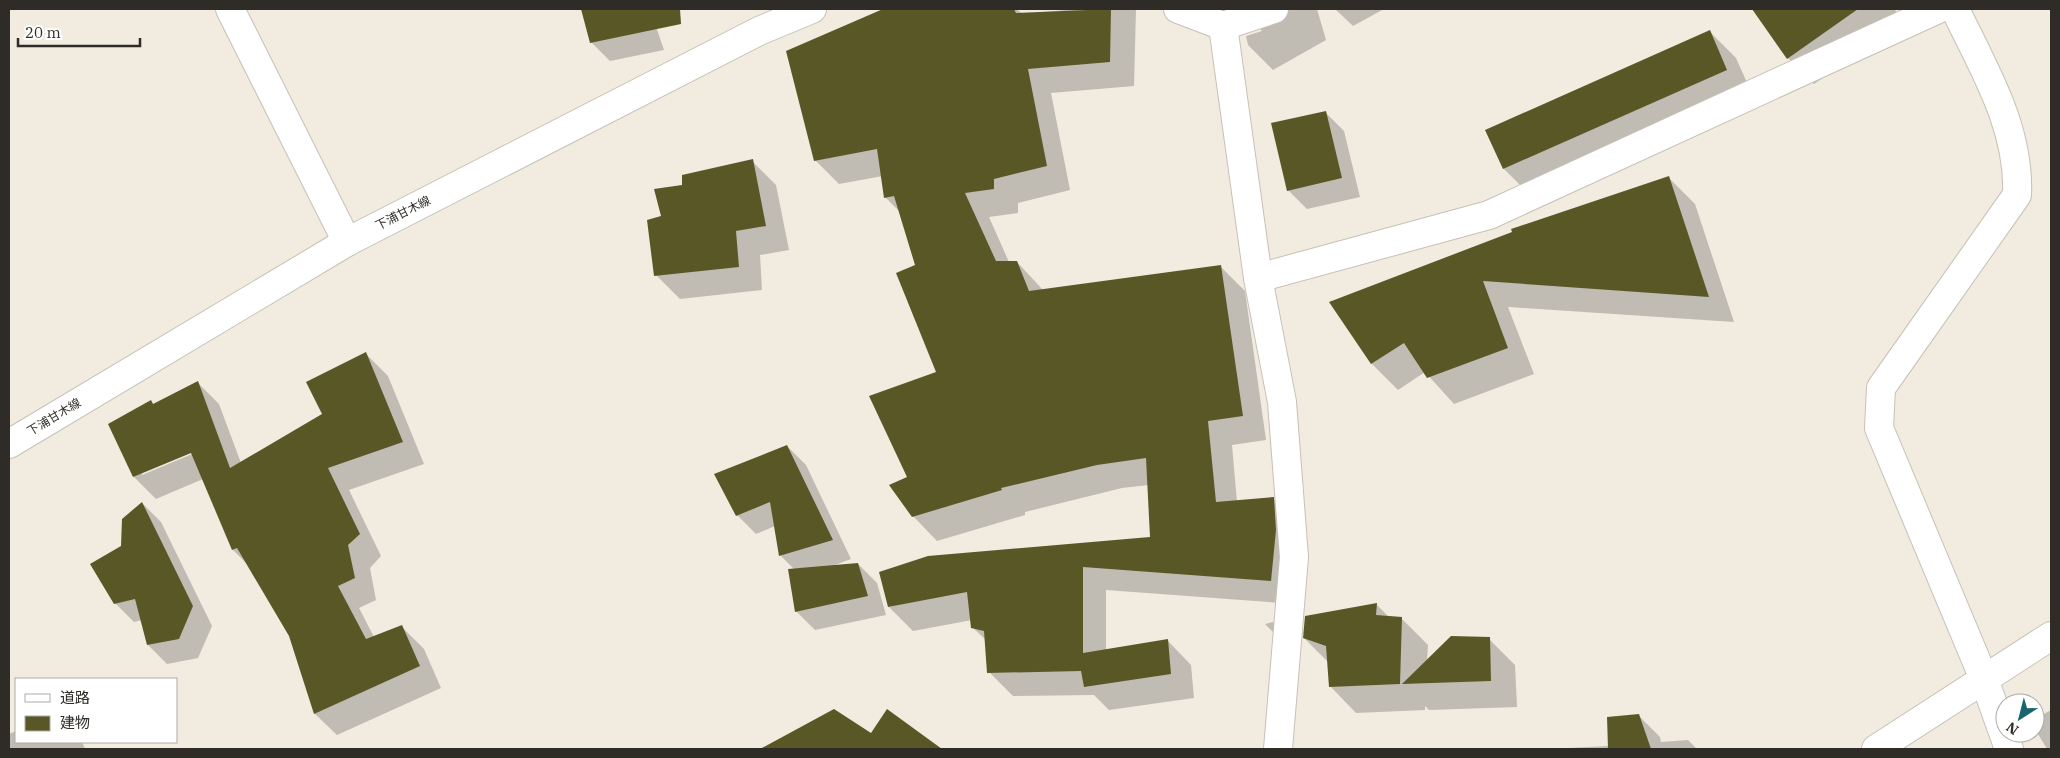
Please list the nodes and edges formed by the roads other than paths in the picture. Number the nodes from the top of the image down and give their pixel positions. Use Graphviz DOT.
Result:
graph roads {
  1 [pos="230,9"];
  2 [pos="812,9"];
  3 [pos="1178,9"];
  4 [pos="1274,9"];
  5 [pos="1938,9"];
  6 [pos="1955,9"];
  7 [pos="1223,26"];
  8 [pos="347,242"];
  9 [pos="1258,278"];
  10 [pos="9,444"];
  11 [pos="2051,636"];
  12 [pos="1984,679"];
  13 [pos="1278,749"];
  14 [pos="1876,749"];
  15 [pos="2009,749"];
  1 -- 8 [label="street"];
  2 -- 8 [label="street, 下浦甘木線"];
  3 -- 7 [label="street"];
  4 -- 7 [label="street"];
  5 -- 9 [label="street"];
  6 -- 12 [label="street"];
  7 -- 9 [label="street"];
  8 -- 10 [label="street, 下浦甘木線"];
  9 -- 13 [label="street"];
  11 -- 12 [label="street"];
  12 -- 14 [label="street"];
  12 -- 15 [label="street"];
}
